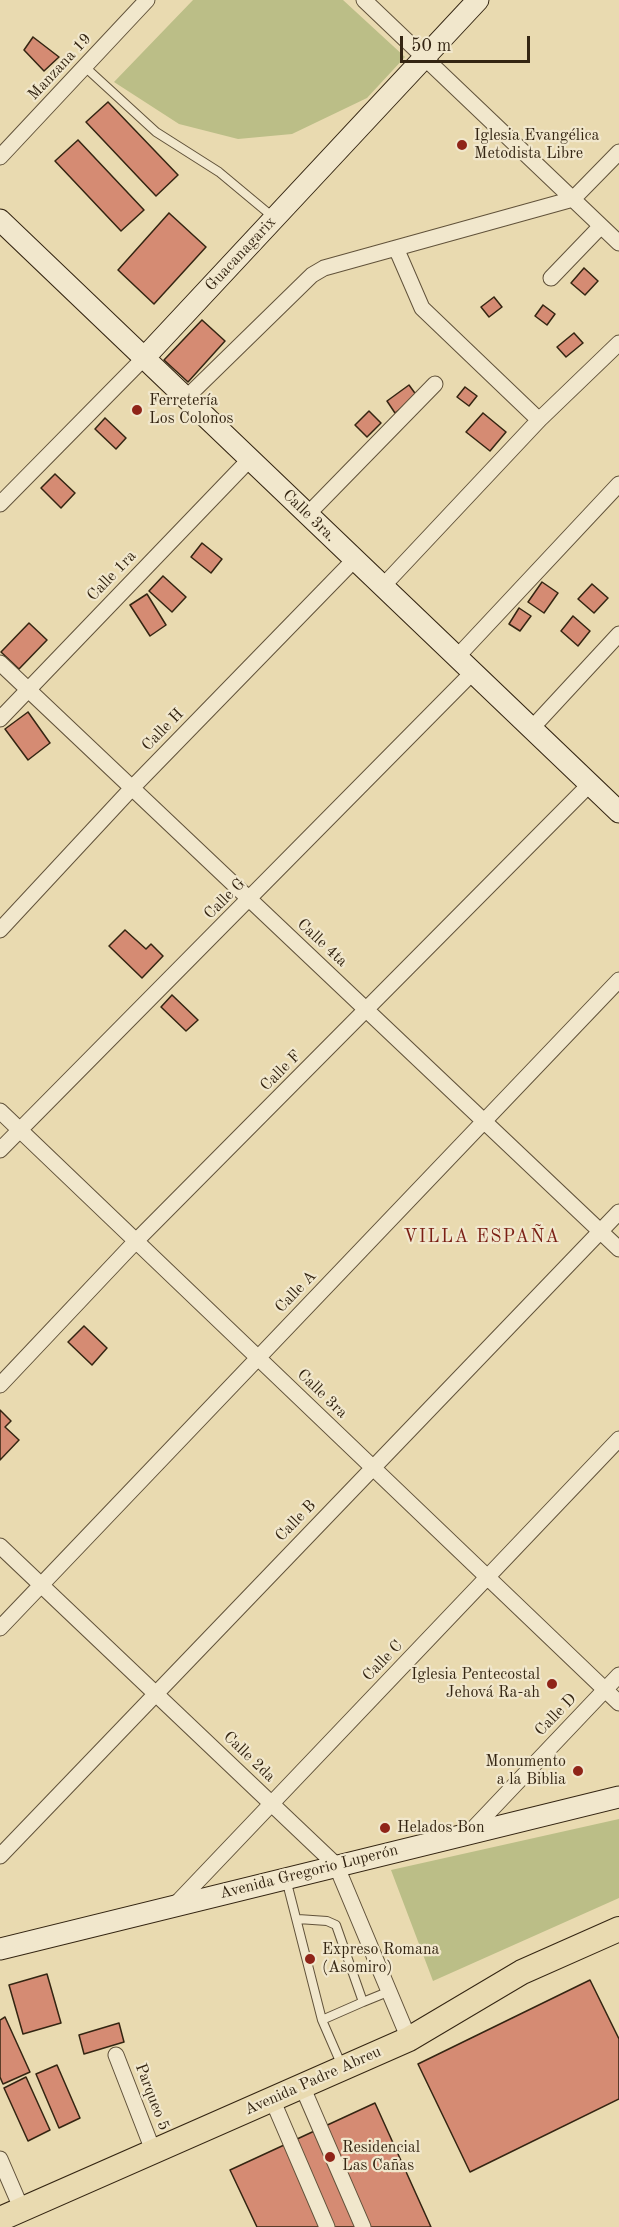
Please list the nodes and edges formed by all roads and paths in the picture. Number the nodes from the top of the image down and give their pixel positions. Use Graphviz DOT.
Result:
graph roads {
  1 [pos="147,0"];
  2 [pos="364,0"];
  3 [pos="478,0"];
  4 [pos="423,57"];
  5 [pos="85,67"];
  6 [pos="619,152"];
  7 [pos="0,157"];
  8 [pos="573,199"];
  9 [pos="274,218"];
  10 [pos="0,220"];
  11 [pos="601,225"];
  12 [pos="619,243"];
  13 [pos="396,248"];
  14 [pos="550,278"];
  15 [pos="619,343"];
  16 [pos="144,358"];
  17 [pos="435,384"];
  18 [pos="186,398"];
  19 [pos="538,420"];
  20 [pos="250,459"];
  21 [pos="618,488"];
  22 [pos="0,504"];
  23 [pos="308,514"];
  24 [pos="355,559"];
  25 [pos="383,586"];
  26 [pos="619,634"];
  27 [pos="457,657"];
  28 [pos="0,663"];
  29 [pos="473,672"];
  30 [pos="28,689"];
  31 [pos="0,719"];
  32 [pos="532,728"];
  33 [pos="590,784"];
  34 [pos="132,788"];
  35 [pos="619,812"];
  36 [pos="250,900"];
  37 [pos="0,930"];
  38 [pos="619,980"];
  39 [pos="367,1011"];
  40 [pos="0,1111"];
  41 [pos="484,1121"];
  42 [pos="19,1130"];
  43 [pos="0,1150"];
  44 [pos="619,1212"];
  45 [pos="600,1231"];
  46 [pos="136,1241"];
  47 [pos="619,1249"];
  48 [pos="258,1358"];
  49 [pos="0,1385"];
  50 [pos="619,1439"];
  51 [pos="373,1468"];
  52 [pos="0,1546"];
  53 [pos="487,1577"];
  54 [pos="41,1585"];
  55 [pos="0,1628"];
  56 [pos="619,1675"];
  57 [pos="605,1690"];
  58 [pos="156,1694"];
  59 [pos="619,1703"];
  60 [pos="619,1797"];
  61 [pos="272,1804"];
  62 [pos="470,1832"];
  63 [pos="0,1856"];
  64 [pos="336,1865"];
  65 [pos="286,1878"];
  66 [pos="173,1907"];
  67 [pos="298,1919"];
  68 [pos="619,1929"];
  69 [pos="0,1949"];
  70 [pos="390,1991"];
  71 [pos="363,2002"];
  72 [pos="322,2020"];
  73 [pos="409,2039"];
  74 [pos="116,2055"];
  75 [pos="343,2068"];
  76 [pos="302,2086"];
  77 [pos="272,2099"];
  78 [pos="154,2153"];
  79 [pos="0,2159"];
  80 [pos="22,2210"];
  81 [pos="0,2219"];
  82 [pos="327,2227"];
  83 [pos="363,2227"];
  1 -- 5 [label="street, Manzana 19"];
  2 -- 4 [label="street"];
  3 -- 4 [label="main road, Guacanagarix"];
  4 -- 8 [label="street"];
  4 -- 9 [label="main road, Guacanagarix"];
  5 -- 7 [label="street, Manzana 19"];
  5 -- 9 [label="lane"];
  6 -- 8 [label="street"];
  8 -- 11 [label="street"];
  8 -- 13 [label="street"];
  9 -- 16 [label="main road, Guacanagarix"];
  10 -- 16 [label="main road, Calle 3ra."];
  11 -- 12 [label="street"];
  11 -- 14 [label="street"];
  13 -- 18 [label="street"];
  13 -- 19 [label="street"];
  15 -- 19 [label="street"];
  16 -- 18 [label="main road, Calle 3ra."];
  16 -- 22 [label="street, Guacanagarix"];
  17 -- 23 [label="street"];
  18 -- 20 [label="main road, Calle 3ra."];
  19 -- 25 [label="street"];
  20 -- 23 [label="main road, Calle 3ra."];
  20 -- 30 [label="street, Calle 1ra"];
  21 -- 27 [label="street"];
  23 -- 24 [label="main road, Calle 3ra."];
  24 -- 25 [label="main road, Calle 3ra."];
  24 -- 34 [label="street, Calle H"];
  25 -- 27 [label="main road, Calle 3ra."];
  26 -- 32 [label="street"];
  27 -- 29 [label="main road, Calle 3ra."];
  28 -- 30 [label="street, Calle 4ta"];
  29 -- 32 [label="main road, Calle 3ra."];
  29 -- 36 [label="street, Calle G"];
  30 -- 31 [label="street, Calle 1ra"];
  30 -- 34 [label="street, Calle 4ta"];
  32 -- 33 [label="main road, Calle 3ra."];
  33 -- 35 [label="main road, Calle 3ra."];
  33 -- 39 [label="street, Calle F"];
  34 -- 36 [label="street, Calle 4ta"];
  34 -- 37 [label="street, Calle H"];
  36 -- 39 [label="street, Calle 4ta"];
  36 -- 42 [label="street, Calle G"];
  38 -- 41 [label="street, Calle A"];
  39 -- 41 [label="street, Calle 4ta"];
  39 -- 46 [label="street, Calle F"];
  40 -- 42 [label="street, Calle 3ra"];
  41 -- 45 [label="street, Calle 4ta"];
  41 -- 48 [label="street, Calle A"];
  42 -- 43 [label="street, Calle G"];
  42 -- 46 [label="street, Calle 3ra"];
  44 -- 45 [label="street, Calle B"];
  45 -- 47 [label="street, Calle 4ta"];
  45 -- 51 [label="street, Calle B"];
  46 -- 48 [label="street, Calle 3ra"];
  46 -- 49 [label="street, Calle F"];
  48 -- 51 [label="street, Calle 3ra"];
  48 -- 54 [label="street, Calle A"];
  50 -- 53 [label="street, Calle C"];
  51 -- 53 [label="street, Calle 3ra"];
  51 -- 58 [label="street, Calle B"];
  52 -- 54 [label="street, Calle 2da"];
  53 -- 57 [label="street, Calle 3ra"];
  53 -- 61 [label="street, Calle C"];
  54 -- 55 [label="street, Calle A"];
  54 -- 58 [label="street, Calle 2da"];
  56 -- 57 [label="street, Calle D"];
  57 -- 59 [label="street, Calle 3ra"];
  57 -- 62 [label="street, Calle D"];
  58 -- 61 [label="street, Calle 2da"];
  58 -- 63 [label="street, Calle B"];
  60 -- 62 [label="main road, Avenida Gregorio Luperón"];
  61 -- 64 [label="street, Calle 2da"];
  61 -- 66 [label="street, Calle C"];
  62 -- 64 [label="main road, Avenida Gregorio Luperón"];
  64 -- 65 [label="main road, Avenida Gregorio Luperón"];
  64 -- 70 [label="street, Calle 2da"];
  65 -- 66 [label="main road, Avenida Gregorio Luperón"];
  65 -- 67 [label="lane"];
  66 -- 69 [label="main road, Avenida Gregorio Luperón"];
  67 -- 71 [label="lane"];
  67 -- 72 [label="lane"];
  68 -- 73 [label="main road, Avenida Padre Abreu"];
  70 -- 71 [label="lane"];
  70 -- 73 [label="street, Calle 2da"];
  71 -- 72 [label="lane"];
  72 -- 75 [label="lane"];
  73 -- 75 [label="main road, Avenida Padre Abreu"];
  74 -- 78 [label="street, Parqueo 5"];
  75 -- 76 [label="main road, Avenida Padre Abreu"];
  76 -- 77 [label="main road, Avenida Padre Abreu"];
  76 -- 83 [label="street"];
  77 -- 78 [label="main road, Avenida Padre Abreu"];
  77 -- 82 [label="street"];
  78 -- 80 [label="main road, Avenida Padre Abreu"];
  79 -- 80 [label="street"];
  80 -- 81 [label="main road, Avenida Padre Abreu"];
}
